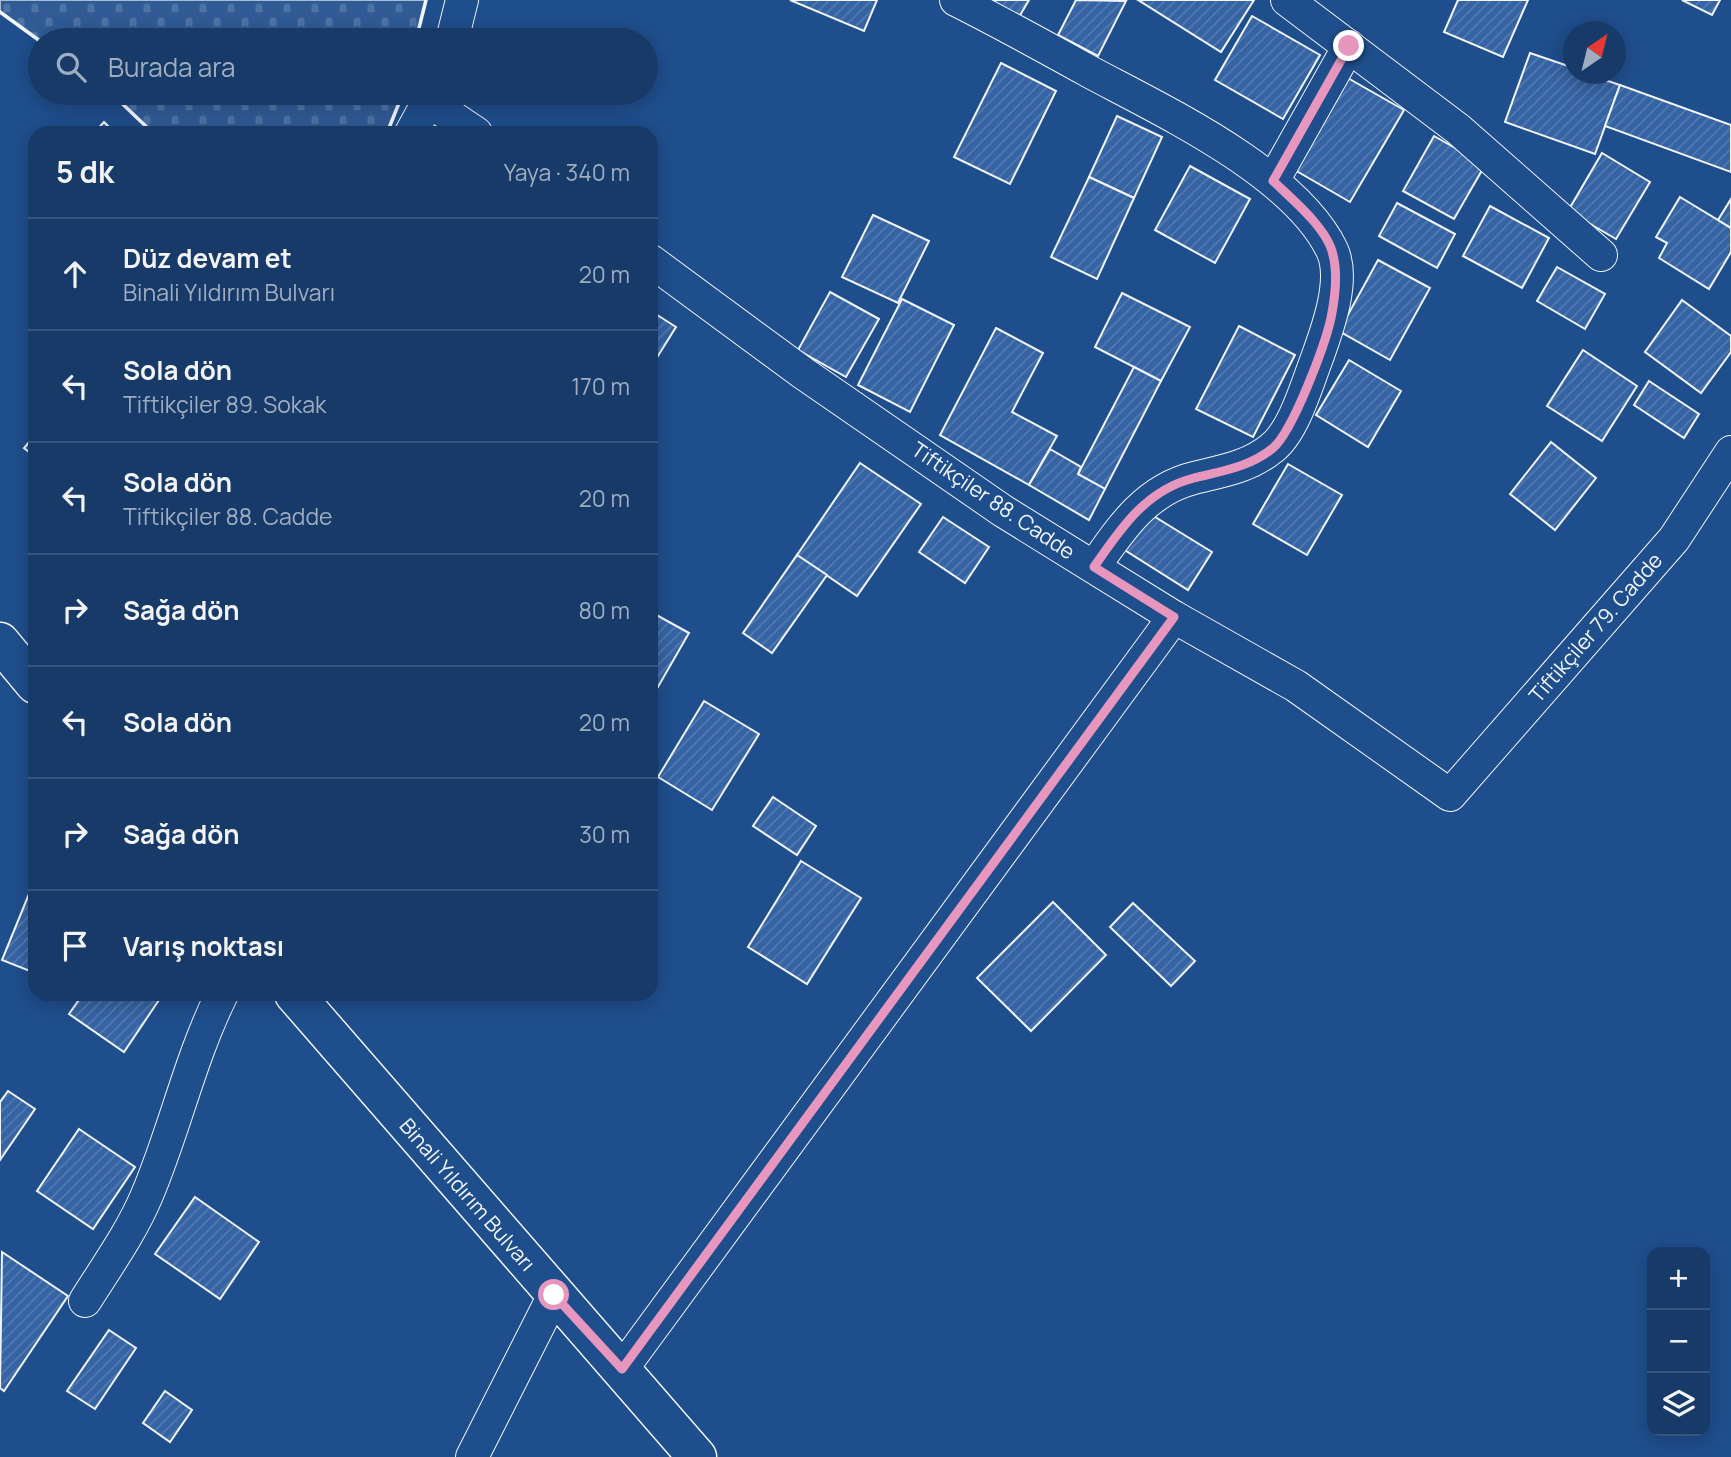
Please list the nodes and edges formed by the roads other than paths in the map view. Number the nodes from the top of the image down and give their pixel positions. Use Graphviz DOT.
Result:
graph roads {
  1 [pos="463,0"];
  2 [pos="956,0"];
  3 [pos="1287,0"];
  4 [pos="455,28"];
  5 [pos="1349,46"];
  6 [pos="427,105"];
  7 [pos="441,105"];
  8 [pos="415,126"];
  9 [pos="467,126"];
  10 [pos="1273,181"];
  11 [pos="1601,255"];
  12 [pos="658,266"];
  13 [pos="1731,452"];
  14 [pos="1094,567"];
  15 [pos="1174,617"];
  16 [pos="0,642"];
  17 [pos="28,676"];
  18 [pos="1450,795"];
  19 [pos="219,1001"];
  20 [pos="300,1001"];
  21 [pos="554,1295"];
  22 [pos="85,1301"];
  23 [pos="622,1369"];
  24 [pos="472,1457"];
  25 [pos="698,1457"];
  1 -- 4 [label="street"];
  2 -- 10 [label="street"];
  3 -- 5 [label="street"];
  5 -- 10 [label="street"];
  5 -- 11 [label="street"];
  6 -- 8 [label="street"];
  7 -- 9 [label="street"];
  10 -- 14 [label="street"];
  12 -- 14 [label="street, Tiftikçiler 88. Cadde"];
  13 -- 18 [label="street, Tiftikçiler 79. Cadde"];
  14 -- 15 [label="street, Tiftikçiler 88. Cadde"];
  15 -- 18 [label="street, Tiftikçiler 88. Cadde"];
  15 -- 23 [label="street"];
  16 -- 17 [label="main road"];
  19 -- 22 [label="street"];
  20 -- 21 [label="main road, Binali Yıldırım Bulvarı"];
  21 -- 23 [label="main road, Binali Yıldırım Bulvarı"];
  21 -- 24 [label="street"];
  23 -- 25 [label="main road, Binali Yıldırım Bulvarı"];
}
